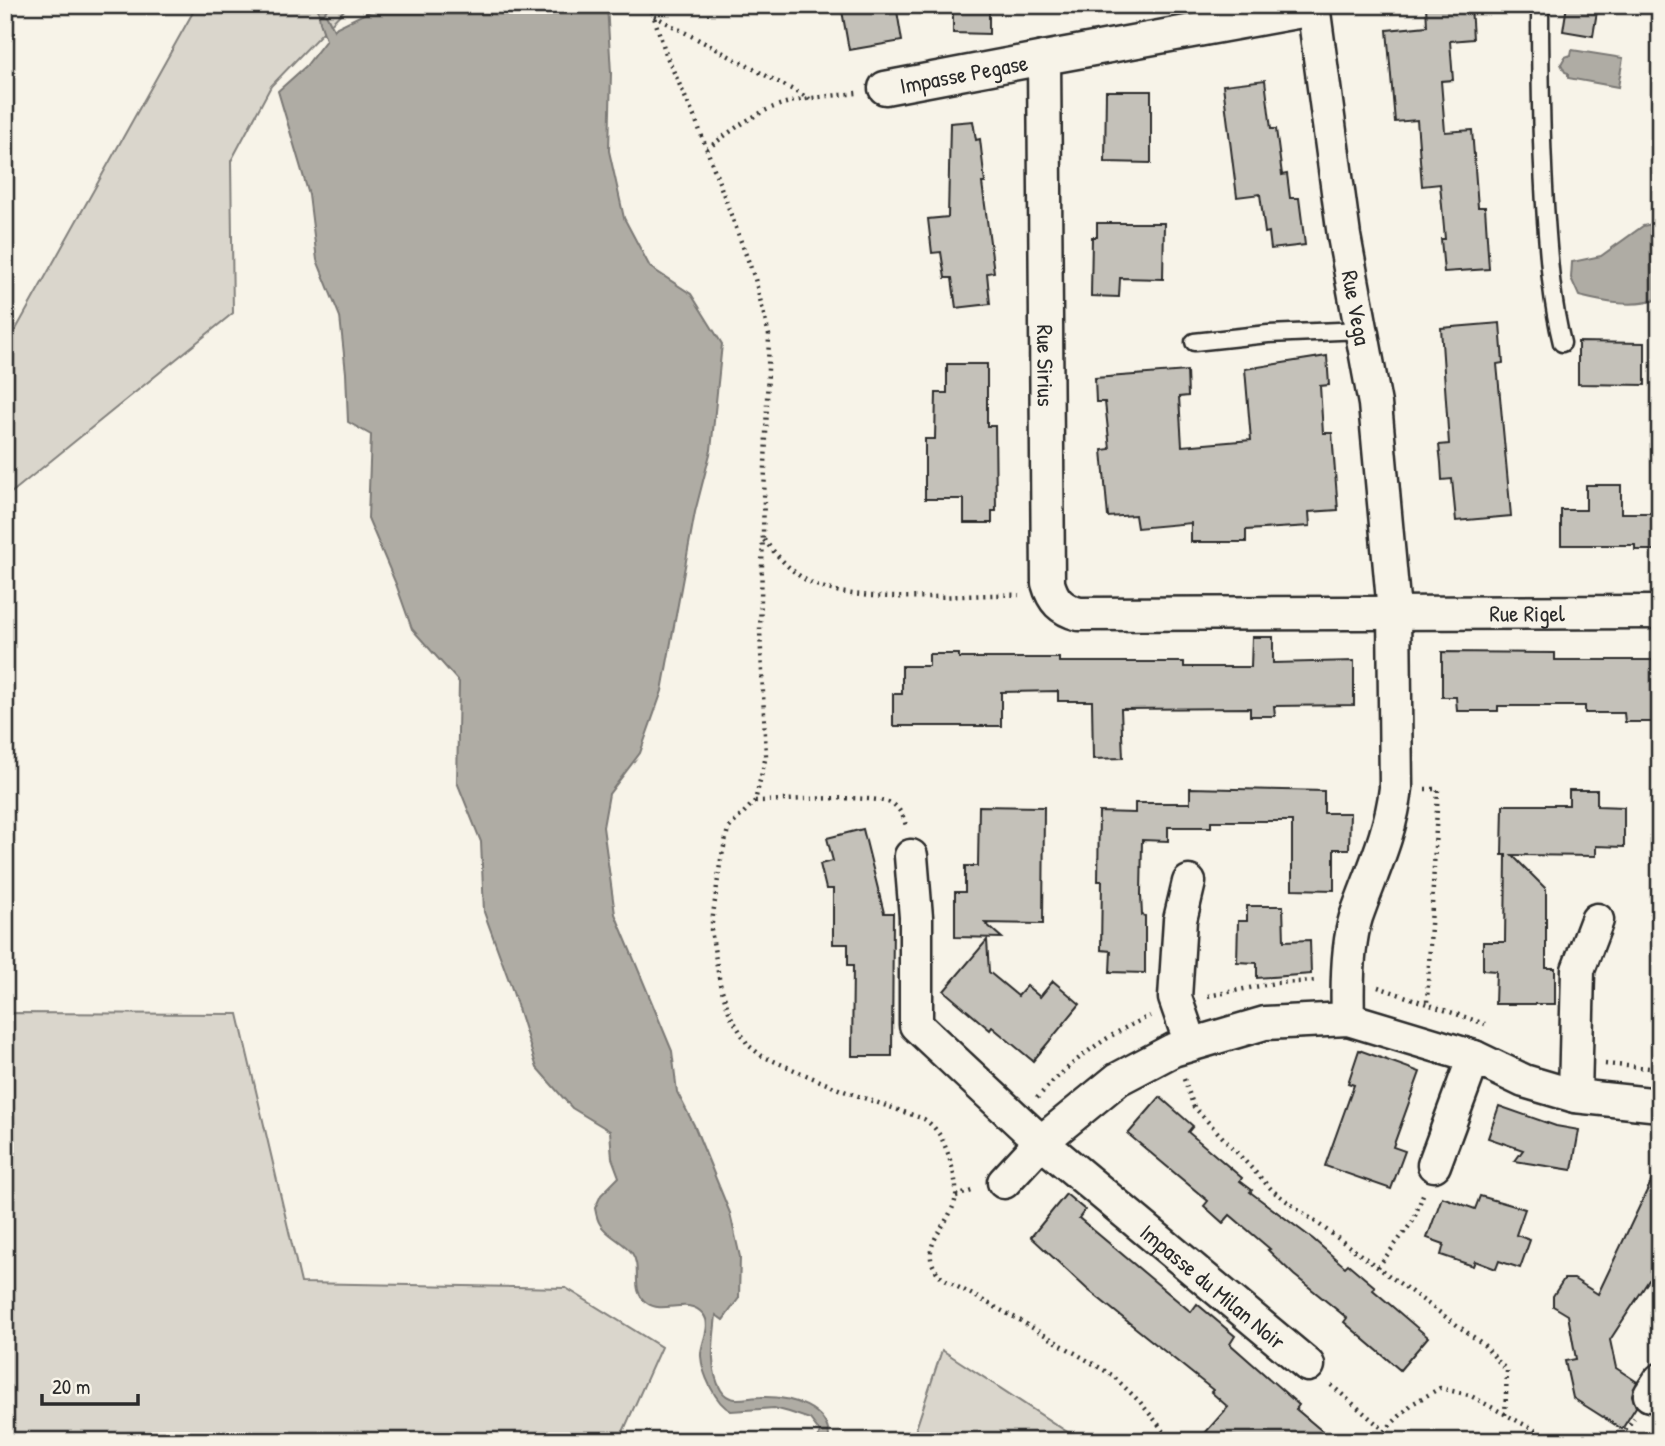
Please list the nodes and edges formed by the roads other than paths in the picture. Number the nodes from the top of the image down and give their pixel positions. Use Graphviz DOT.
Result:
graph roads {
  1 [pos="1540,5"];
  2 [pos="1313,7"];
  3 [pos="1044,58"];
  4 [pos="885,88"];
  5 [pos="1363,330"];
  6 [pos="1194,342"];
  7 [pos="1562,343"];
  8 [pos="1394,612"];
  9 [pos="1660,612"];
  10 [pos="911,856"];
  11 [pos="1189,882"];
  12 [pos="1597,920"];
  13 [pos="1348,1019"];
  14 [pos="1182,1047"];
  15 [pos="1474,1057"];
  16 [pos="1575,1096"];
  17 [pos="1660,1105"];
  18 [pos="1041,1143"];
  19 [pos="1434,1165"];
  20 [pos="1003,1182"];
  21 [pos="1308,1365"];
  1 -- 7 [label="lane"];
  2 -- 3 [label="street"];
  2 -- 5 [label="street, Rue Vega"];
  3 -- 4 [label="street, Impasse Pegase"];
  3 -- 8 [label="street, Rue Sirius"];
  5 -- 6 [label="lane"];
  5 -- 8 [label="street, Rue Vega"];
  8 -- 9 [label="street, Rue Rigel"];
  8 -- 13 [label="street, Rue Vega"];
  10 -- 18 [label="street, Impasse du Milan Noir"];
  11 -- 14 [label="street"];
  12 -- 16 [label="street"];
  13 -- 14 [label="street"];
  13 -- 15 [label="street"];
  14 -- 18 [label="street"];
  15 -- 16 [label="street"];
  15 -- 19 [label="street"];
  16 -- 17 [label="street"];
  18 -- 20 [label="street"];
  18 -- 21 [label="street, Impasse du Milan Noir"];
}
